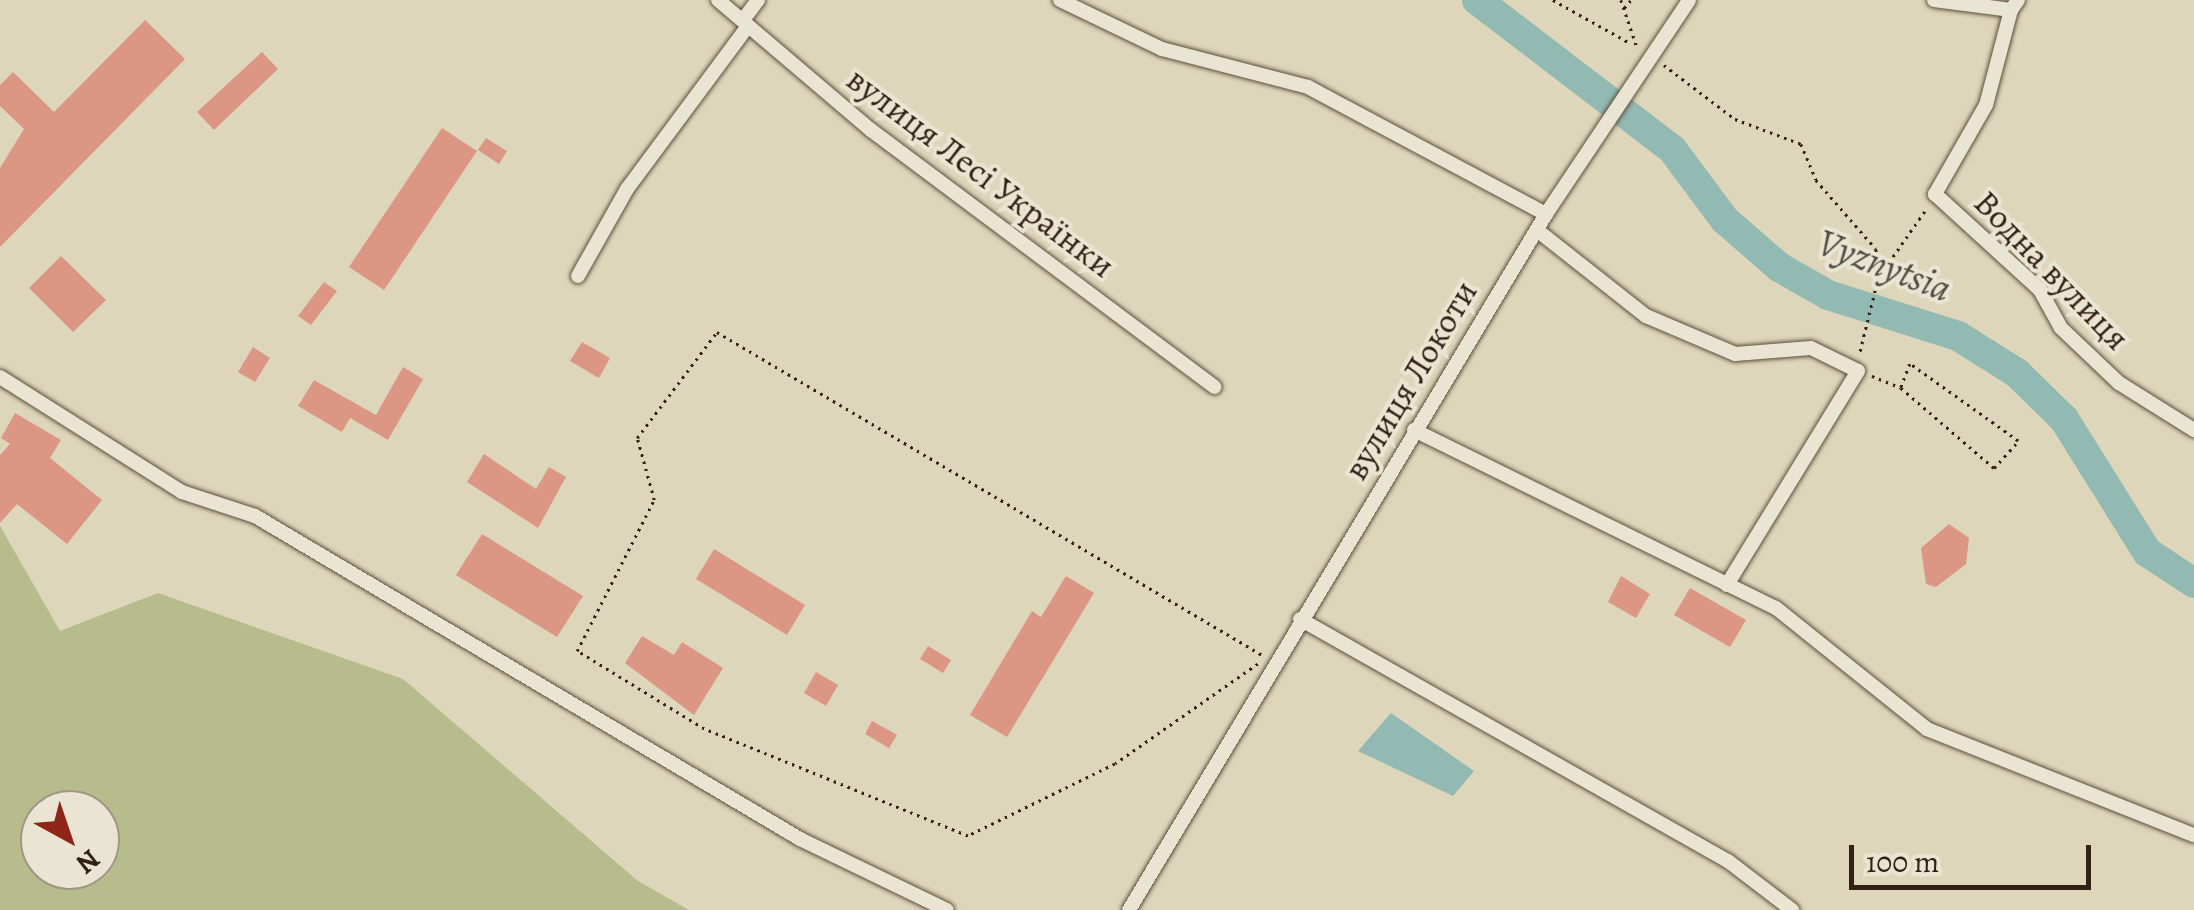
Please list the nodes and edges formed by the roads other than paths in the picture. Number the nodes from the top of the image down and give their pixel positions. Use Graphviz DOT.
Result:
graph roads {
  1 [pos="718,0"];
  2 [pos="758,0"];
  3 [pos="1060,0"];
  4 [pos="1690,0"];
  5 [pos="1934,0"];
  6 [pos="2014,5"];
  7 [pos="747,21"];
  8 [pos="1546,214"];
  9 [pos="1536,230"];
  10 [pos="578,276"];
  11 [pos="0,376"];
  12 [pos="1215,387"];
  13 [pos="1414,430"];
  14 [pos="2194,430"];
  15 [pos="1727,585"];
  16 [pos="1300,619"];
  17 [pos="2194,835"];
  18 [pos="947,910"];
  19 [pos="1129,910"];
  20 [pos="1792,910"];
  1 -- 7 [label="street, вулиця Лесі Українки"];
  2 -- 7 [label="street"];
  3 -- 8 [label="street"];
  4 -- 8 [label="street, вулиця Локоти"];
  5 -- 6 [label="street"];
  6 -- 14 [label="street, Водна вулиця"];
  7 -- 10 [label="street"];
  7 -- 12 [label="street, вулиця Лесі Українки"];
  8 -- 9 [label="street, вулиця Локоти"];
  9 -- 13 [label="street, вулиця Локоти"];
  9 -- 15 [label="street"];
  11 -- 18 [label="street"];
  13 -- 15 [label="street"];
  13 -- 16 [label="street, вулиця Локоти"];
  15 -- 17 [label="street"];
  16 -- 19 [label="street, вулиця Локоти"];
  16 -- 20 [label="street"];
}
